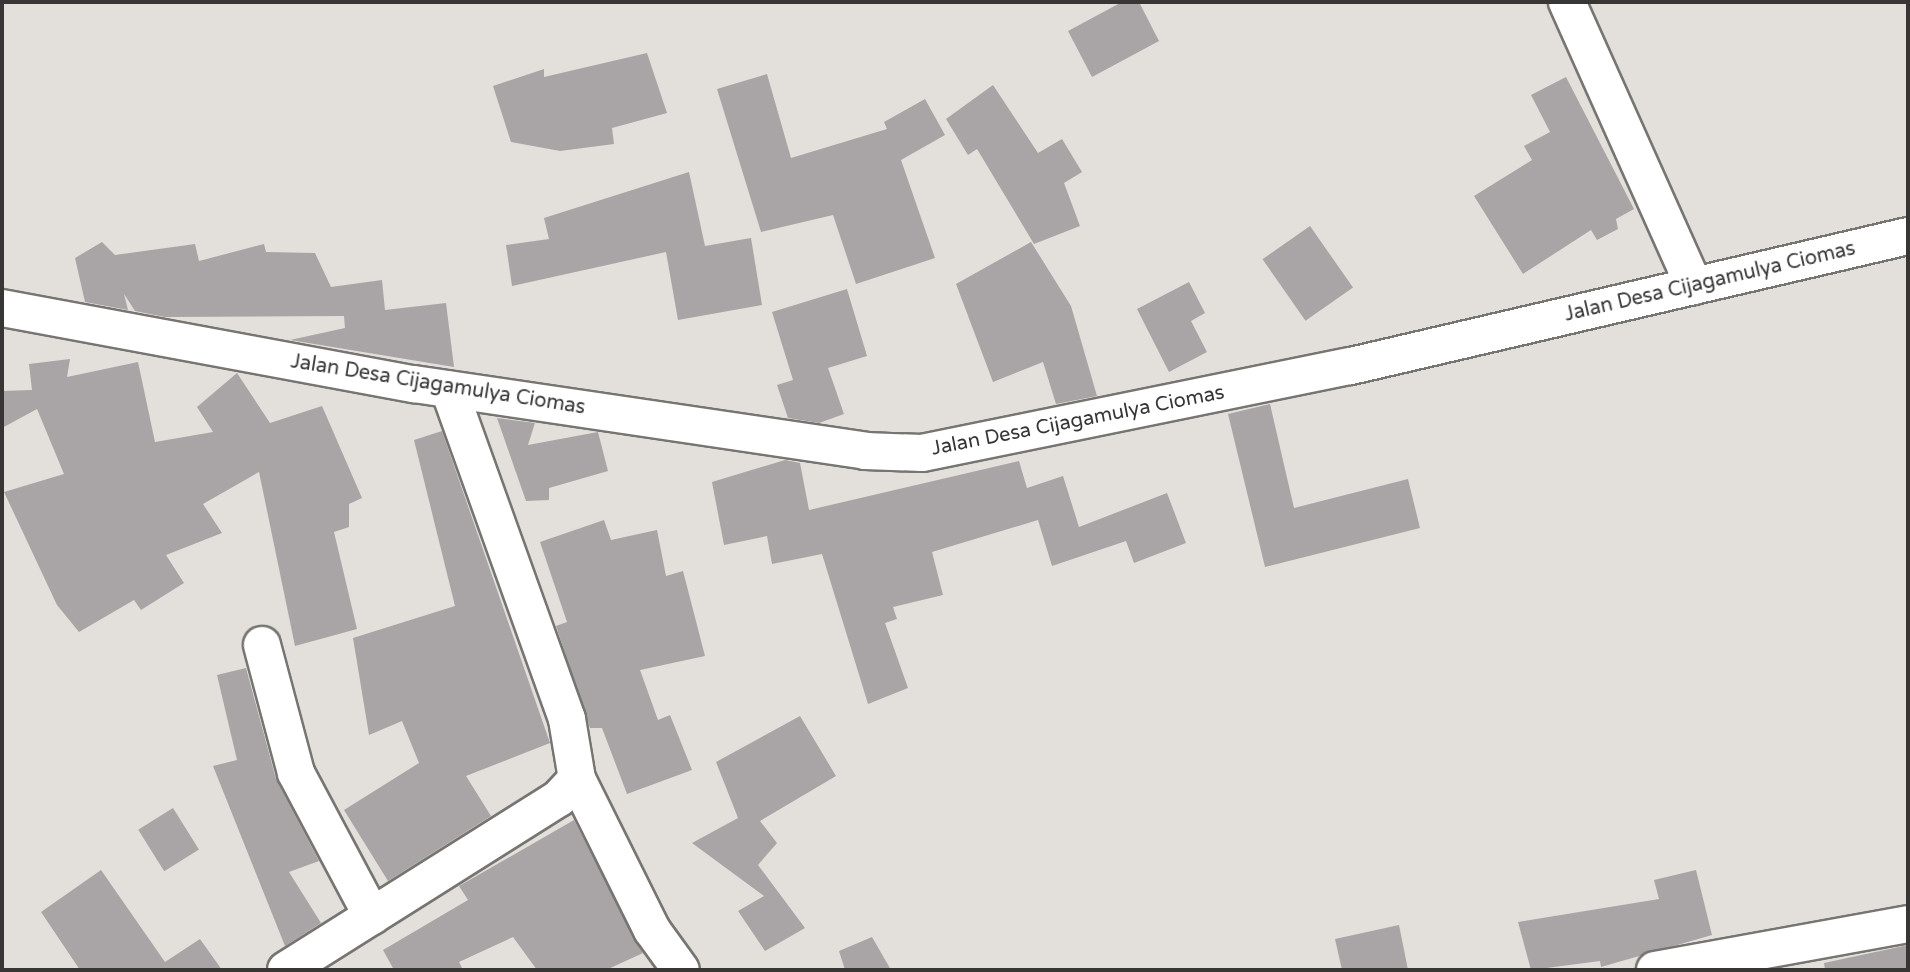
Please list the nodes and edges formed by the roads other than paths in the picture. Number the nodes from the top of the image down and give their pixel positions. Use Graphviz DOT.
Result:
graph roads {
  1 [pos="1567,2"];
  2 [pos="1908,236"];
  3 [pos="1694,286"];
  4 [pos="2,308"];
  5 [pos="449,389"];
  6 [pos="262,645"];
  7 [pos="577,779"];
  8 [pos="372,916"];
  9 [pos="1908,924"];
  10 [pos="286,970"];
  11 [pos="681,970"];
  12 [pos="1655,970"];
  1 -- 3 [label="street"];
  2 -- 3 [label="street, Jalan Desa Cijagamulya Ciomas"];
  3 -- 5 [label="street, Jalan Desa Cijagamulya Ciomas"];
  4 -- 5 [label="street, Jalan Desa Cijagamulya Ciomas"];
  5 -- 7 [label="street"];
  6 -- 8 [label="street"];
  7 -- 8 [label="street"];
  7 -- 11 [label="street"];
  8 -- 10 [label="street"];
  9 -- 12 [label="street"];
}
